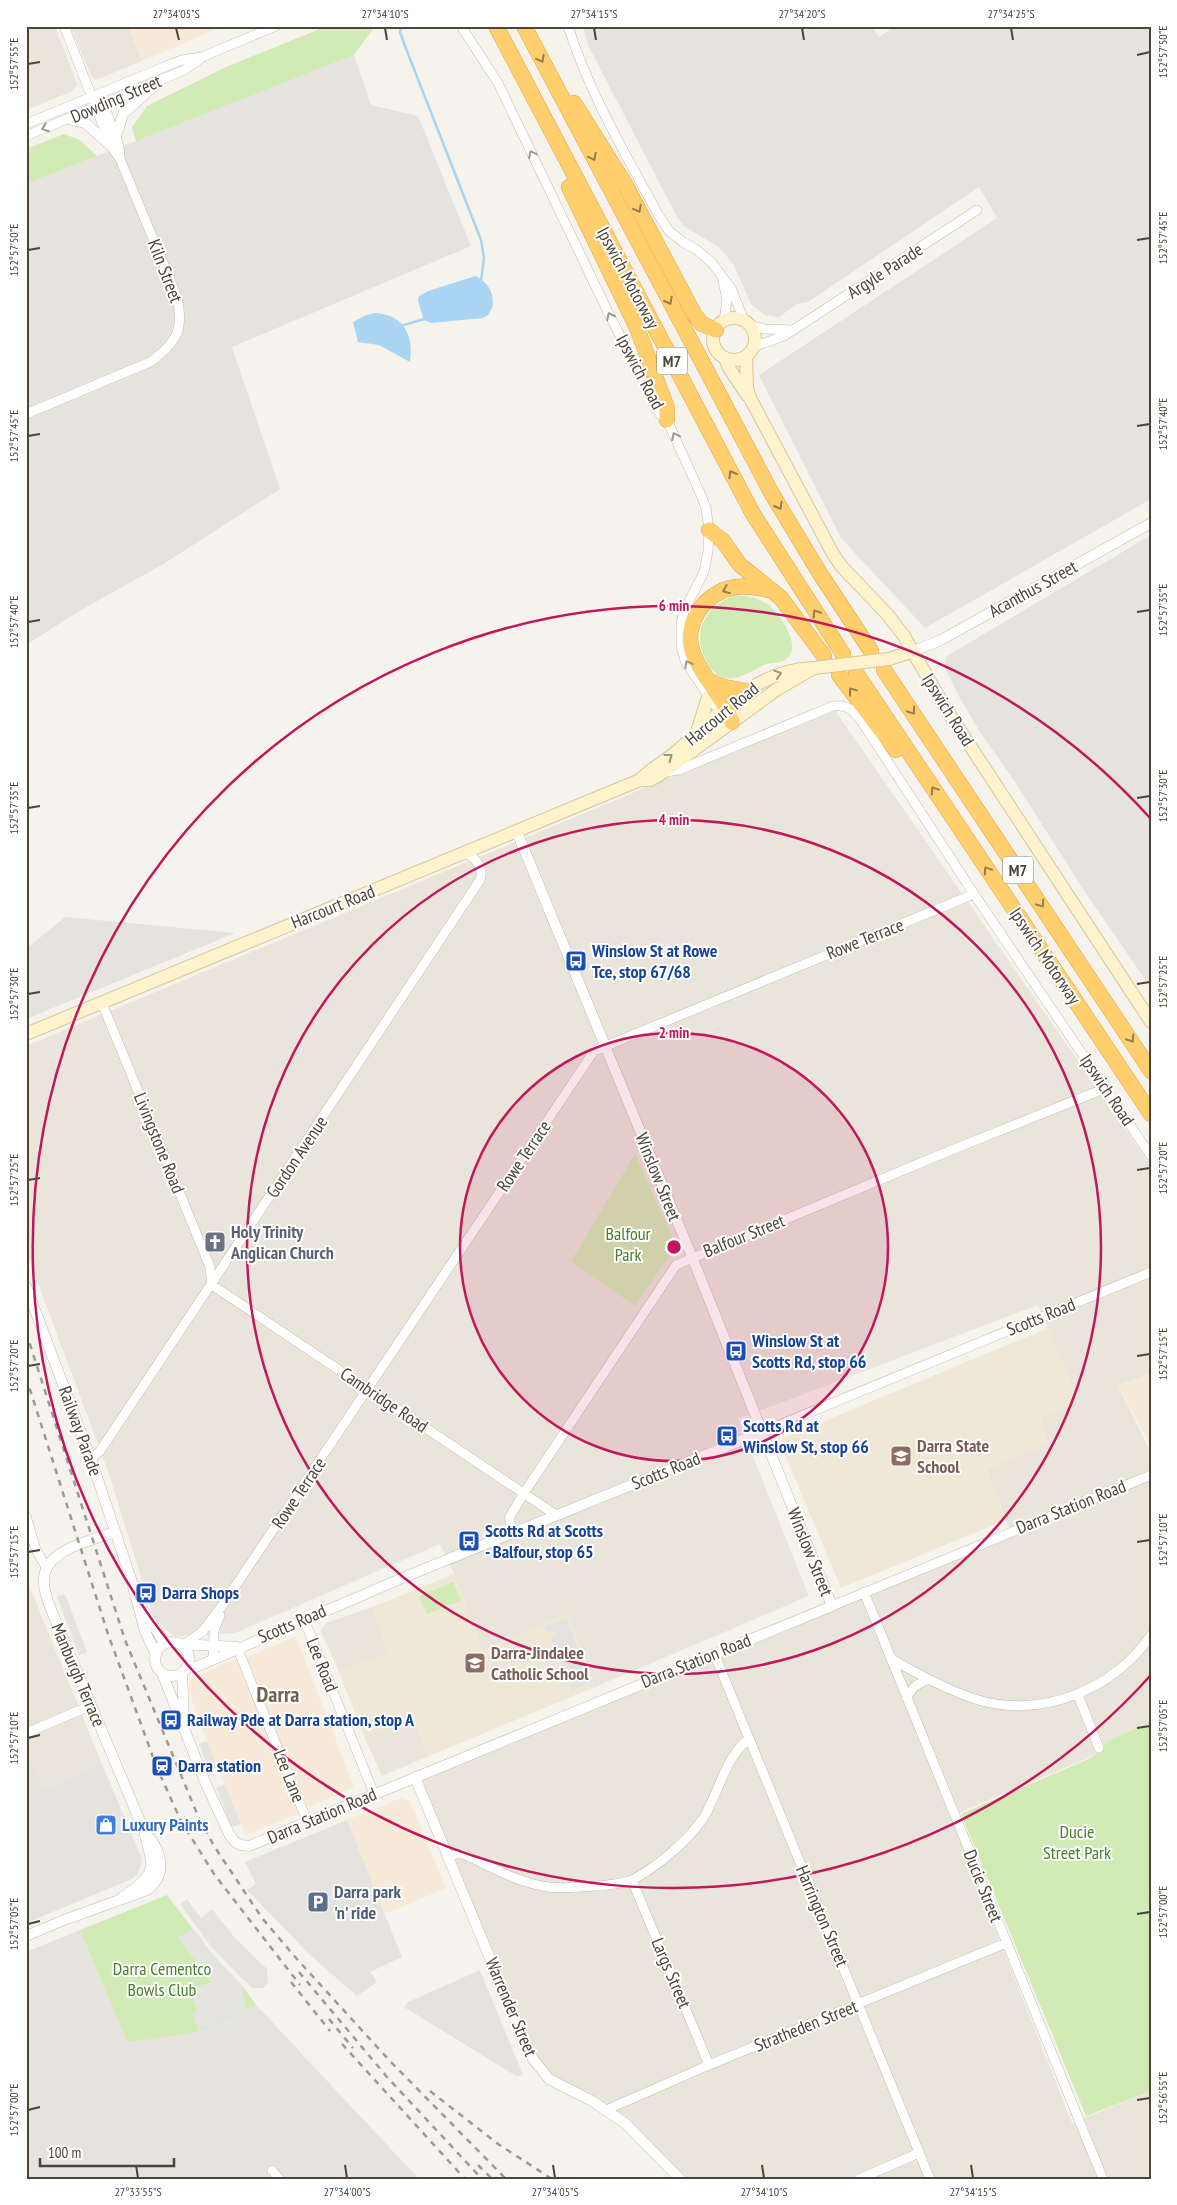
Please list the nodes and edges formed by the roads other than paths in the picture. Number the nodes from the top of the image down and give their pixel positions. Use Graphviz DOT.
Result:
graph roads {
  1 [pos="64,26"];
  2 [pos="276,26"];
  3 [pos="461,26"];
  4 [pos="496,26"];
  5 [pos="524,26"];
  6 [pos="568,26"];
  7 [pos="202,57"];
  8 [pos="513,60"];
  9 [pos="162,79"];
  10 [pos="554,83"];
  11 [pos="93,97"];
  12 [pos="100,106"];
  13 [pos="68,119"];
  14 [pos="26,124"];
  15 [pos="26,136"];
  16 [pos="114,141"];
  17 [pos="977,210"];
  18 [pos="723,278"];
  19 [pos="747,323"];
  20 [pos="720,326"];
  21 [pos="792,330"];
  22 [pos="749,352"];
  23 [pos="725,358"];
  24 [pos="750,398"];
  25 [pos="26,414"];
  26 [pos="667,420"];
  27 [pos="1151,523"];
  28 [pos="709,530"];
  29 [pos="774,591"];
  30 [pos="872,651"];
  31 [pos="914,652"];
  32 [pos="843,654"];
  33 [pos="824,656"];
  34 [pos="887,664"];
  35 [pos="814,668"];
  36 [pos="856,673"];
  37 [pos="839,675"];
  38 [pos="710,681"];
  39 [pos="746,690"];
  40 [pos="708,697"];
  41 [pos="843,705"];
  42 [pos="723,710"];
  43 [pos="732,722"];
  44 [pos="697,732"];
  45 [pos="917,764"];
  46 [pos="665,772"];
  47 [pos="640,780"];
  48 [pos="517,832"];
  49 [pos="466,853"];
  50 [pos="974,894"];
  51 [pos="102,1003"];
  52 [pos="1151,1022"];
  53 [pos="26,1034"];
  54 [pos="605,1046"];
  55 [pos="1151,1071"];
  56 [pos="1106,1088"];
  57 [pos="1151,1114"];
  58 [pos="1151,1156"];
  59 [pos="692,1257"];
  60 [pos="1151,1272"];
  61 [pos="212,1285"];
  62 [pos="26,1286"];
  63 [pos="368,1389"];
  64 [pos="762,1432"];
  65 [pos="91,1459"];
  66 [pos="1151,1475"];
  67 [pos="524,1493"];
  68 [pos="26,1516"];
  69 [pos="556,1516"];
  70 [pos="115,1532"];
  71 [pos="513,1532"];
  72 [pos="29,1535"];
  73 [pos="46,1568"];
  74 [pos="131,1579"];
  75 [pos="864,1592"];
  76 [pos="224,1603"];
  77 [pos="832,1606"];
  78 [pos="304,1619"];
  79 [pos="1151,1636"];
  80 [pos="165,1644"];
  81 [pos="182,1644"];
  82 [pos="213,1646"];
  83 [pos="238,1647"];
  84 [pos="714,1653"];
  85 [pos="156,1655"];
  86 [pos="892,1659"];
  87 [pos="213,1660"];
  88 [pos="184,1670"];
  89 [pos="162,1673"];
  90 [pos="926,1680"];
  91 [pos="1078,1695"];
  92 [pos="906,1697"];
  93 [pos="90,1706"];
  94 [pos="185,1729"];
  95 [pos="26,1733"];
  96 [pos="749,1739"];
  97 [pos="1099,1748"];
  98 [pos="415,1777"];
  99 [pos="374,1794"];
  100 [pos="307,1821"];
  101 [pos="144,1831"];
  102 [pos="448,1857"];
  103 [pos="632,1880"];
  104 [pos="121,1898"];
  105 [pos="26,1936"];
  106 [pos="1006,1943"];
  107 [pos="859,2005"];
  108 [pos="709,2065"];
  109 [pos="606,2110"];
  110 [pos="919,2154"];
  111 [pos="272,2170"];
  112 [pos="279,2179"];
  113 [pos="680,2179"];
  114 [pos="859,2179"];
  115 [pos="930,2179"];
  116 [pos="1103,2179"];
  1 -- 11 [label="street, Kiln Street"];
  2 -- 7 [label="street, Dowding Street"];
  26 -- 3 [label="street, Ipswich Road, one-way"];
  4 -- 8 [label="highway, Ipswich Motorway / M7"];
  5 -- 10 [label="highway, Ipswich Motorway / M7, one-way"];
  6 -- 18 [label="street"];
  7 -- 9 [label="street, Dowding Street"];
  7 -- 11 [label="street, Dowding Street"];
  8 -- 26 [label="highway"];
  32 -- 8 [label="highway, Ipswich Motorway / M7, one-way"];
  9 -- 12 [label="street, Dowding Street"];
  9 -- 16 [label="street"];
  10 -- 20 [label="highway, one-way"];
  10 -- 30 [label="highway, Ipswich Motorway / M7, one-way"];
  11 -- 12 [label="street, Kiln Street"];
  11 -- 14 [label="street, Dowding Street"];
  12 -- 13 [label="street, Dowding Street"];
  12 -- 16 [label="street, Kiln Street"];
  13 -- 15 [label="street, Dowding Street, one-way"];
  13 -- 16 [label="street"];
  16 -- 25 [label="street, Kiln Street"];
  17 -- 21 [label="street, Argyle Parade"];
  18 -- 19 [label="street"];
  18 -- 20 [label="street"];
  19 -- 20 [label="main road"];
  19 -- 21 [label="street"];
  19 -- 22 [label="main road"];
  20 -- 23 [label="main road"];
  21 -- 22 [label="street, Argyle Parade"];
  22 -- 23 [label="main road"];
  22 -- 24 [label="main road, Ipswich Road"];
  23 -- 24 [label="main road, Ipswich Road"];
  24 -- 31 [label="main road, Ipswich Road"];
  28 -- 26 [label="street, Ipswich Road, one-way"];
  27 -- 31 [label="street, Acanthus Street"];
  28 -- 29 [label="highway"];
  40 -- 28 [label="street, Ipswich Road, one-way"];
  29 -- 33 [label="highway"];
  29 -- 38 [label="highway, one-way"];
  31 -- 34 [label="main road, Harcourt Road"];
  31 -- 52 [label="main road, Ipswich Road"];
  34 -- 35 [label="main road, Harcourt Road, bridge"];
  34 -- 55 [label="highway, Ipswich Motorway / M7, one-way"];
  39 -- 35 [label="main road, Harcourt Road, one-way"];
  35 -- 43 [label="main road, Harcourt Road"];
  36 -- 45 [label="highway, Ipswich Motorway / M7"];
  45 -- 37 [label="highway, one-way"];
  38 -- 39 [label="highway"];
  38 -- 42 [label="highway"];
  39 -- 42 [label="main road, Harcourt Road"];
  40 -- 42 [label="street, Ipswich Road"];
  40 -- 44 [label="main road"];
  41 -- 46 [label="street, Harcourt Road"];
  41 -- 50 [label="street, Ipswich Road"];
  42 -- 43 [label="highway"];
  42 -- 44 [label="main road, Harcourt Road"];
  43 -- 46 [label="main road, Harcourt Road"];
  47 -- 44 [label="main road, Harcourt Road, one-way"];
  57 -- 45 [label="highway, Ipswich Motorway / M7, one-way"];
  46 -- 47 [label="main road, Harcourt Road"];
  47 -- 48 [label="main road, Harcourt Road"];
  48 -- 49 [label="main road, Harcourt Road"];
  48 -- 54 [label="street, Winslow Street"];
  49 -- 51 [label="main road, Harcourt Road"];
  49 -- 61 [label="street, Gordon Avenue"];
  50 -- 54 [label="street, Rowe Terrace"];
  50 -- 56 [label="street, Ipswich Road"];
  51 -- 53 [label="main road, Harcourt Road"];
  51 -- 61 [label="street, Livingstone Road"];
  54 -- 59 [label="street, Winslow Street"];
  54 -- 63 [label="street, Rowe Terrace"];
  56 -- 58 [label="street, Ipswich Road"];
  56 -- 59 [label="street, Balfour Street"];
  59 -- 64 [label="street, Winslow Street"];
  59 -- 67 [label="street, Balfour Street"];
  60 -- 64 [label="street, Scotts Road"];
  61 -- 63 [label="street, Cambridge Road"];
  61 -- 65 [label="street, Gordon Avenue"];
  62 -- 65 [label="street, Railway Parade"];
  63 -- 67 [label="street, Cambridge Road"];
  63 -- 76 [label="street, Rowe Terrace"];
  64 -- 69 [label="street, Scotts Road"];
  64 -- 77 [label="street, Winslow Street"];
  65 -- 70 [label="street, Railway Parade"];
  66 -- 75 [label="street, Darra Station Road"];
  67 -- 69 [label="street, Cambridge Road"];
  67 -- 71 [label="street, Balfour Street"];
  68 -- 72 [label="street, Manburgh Terrace"];
  69 -- 71 [label="street, Scotts Road"];
  70 -- 73 [label="street"];
  70 -- 74 [label="street, Railway Parade"];
  71 -- 78 [label="street, Scotts Road"];
  72 -- 73 [label="street, Manburgh Terrace"];
  73 -- 93 [label="street, Manburgh Terrace"];
  74 -- 80 [label="street, Railway Parade"];
  74 -- 85 [label="street, Railway Parade"];
  75 -- 77 [label="street, Darra Station Road"];
  75 -- 86 [label="street, Ducie Street"];
  76 -- 81 [label="street, Rowe Terrace"];
  76 -- 82 [label="street, Rowe Terrace"];
  77 -- 84 [label="street, Darra Station Road"];
  78 -- 83 [label="street, Scotts Road"];
  78 -- 99 [label="street, Lee Road"];
  79 -- 91 [label="street"];
  80 -- 81 [label="street"];
  80 -- 85 [label="street"];
  81 -- 82 [label="street, Scotts Road"];
  81 -- 88 [label="street"];
  82 -- 83 [label="street, Scotts Road"];
  82 -- 87 [label="street, Rowe Terrace"];
  83 -- 87 [label="street, Scotts Road"];
  83 -- 100 [label="street, Lee Lane"];
  84 -- 96 [label="street, Harrington Street"];
  84 -- 98 [label="street, Darra Station Road"];
  85 -- 89 [label="street"];
  86 -- 90 [label="street"];
  86 -- 92 [label="street, Ducie Street"];
  87 -- 88 [label="street, Scotts Road"];
  88 -- 89 [label="street"];
  88 -- 94 [label="street"];
  89 -- 94 [label="street"];
  90 -- 91 [label="street"];
  90 -- 92 [label="street"];
  91 -- 97 [label="street"];
  92 -- 106 [label="street, Ducie Street"];
  93 -- 95 [label="street"];
  93 -- 101 [label="street, Manburgh Terrace"];
  94 -- 100 [label="street, Darra Station Road"];
  96 -- 103 [label="street"];
  96 -- 107 [label="street, Harrington Street"];
  98 -- 99 [label="street, Darra Station Road"];
  98 -- 102 [label="street, Warrender Street"];
  99 -- 100 [label="street, Darra Station Road"];
  101 -- 104 [label="street, Manburgh Terrace"];
  101 -- 104 [label="street, Manburgh Terrace"];
  102 -- 103 [label="street"];
  102 -- 109 [label="street, Warrender Street"];
  103 -- 108 [label="street, Largs Street"];
  104 -- 105 [label="street"];
  106 -- 107 [label="street, Stratheden Street"];
  106 -- 116 [label="street, Ducie Street"];
  107 -- 108 [label="street, Stratheden Street"];
  107 -- 110 [label="street, Harrington Street"];
  108 -- 109 [label="street, Stratheden Street"];
  109 -- 113 [label="street, Warrender Street"];
  110 -- 114 [label="street"];
  110 -- 115 [label="street, Harrington Street"];
  111 -- 112 [label="street"];
}
